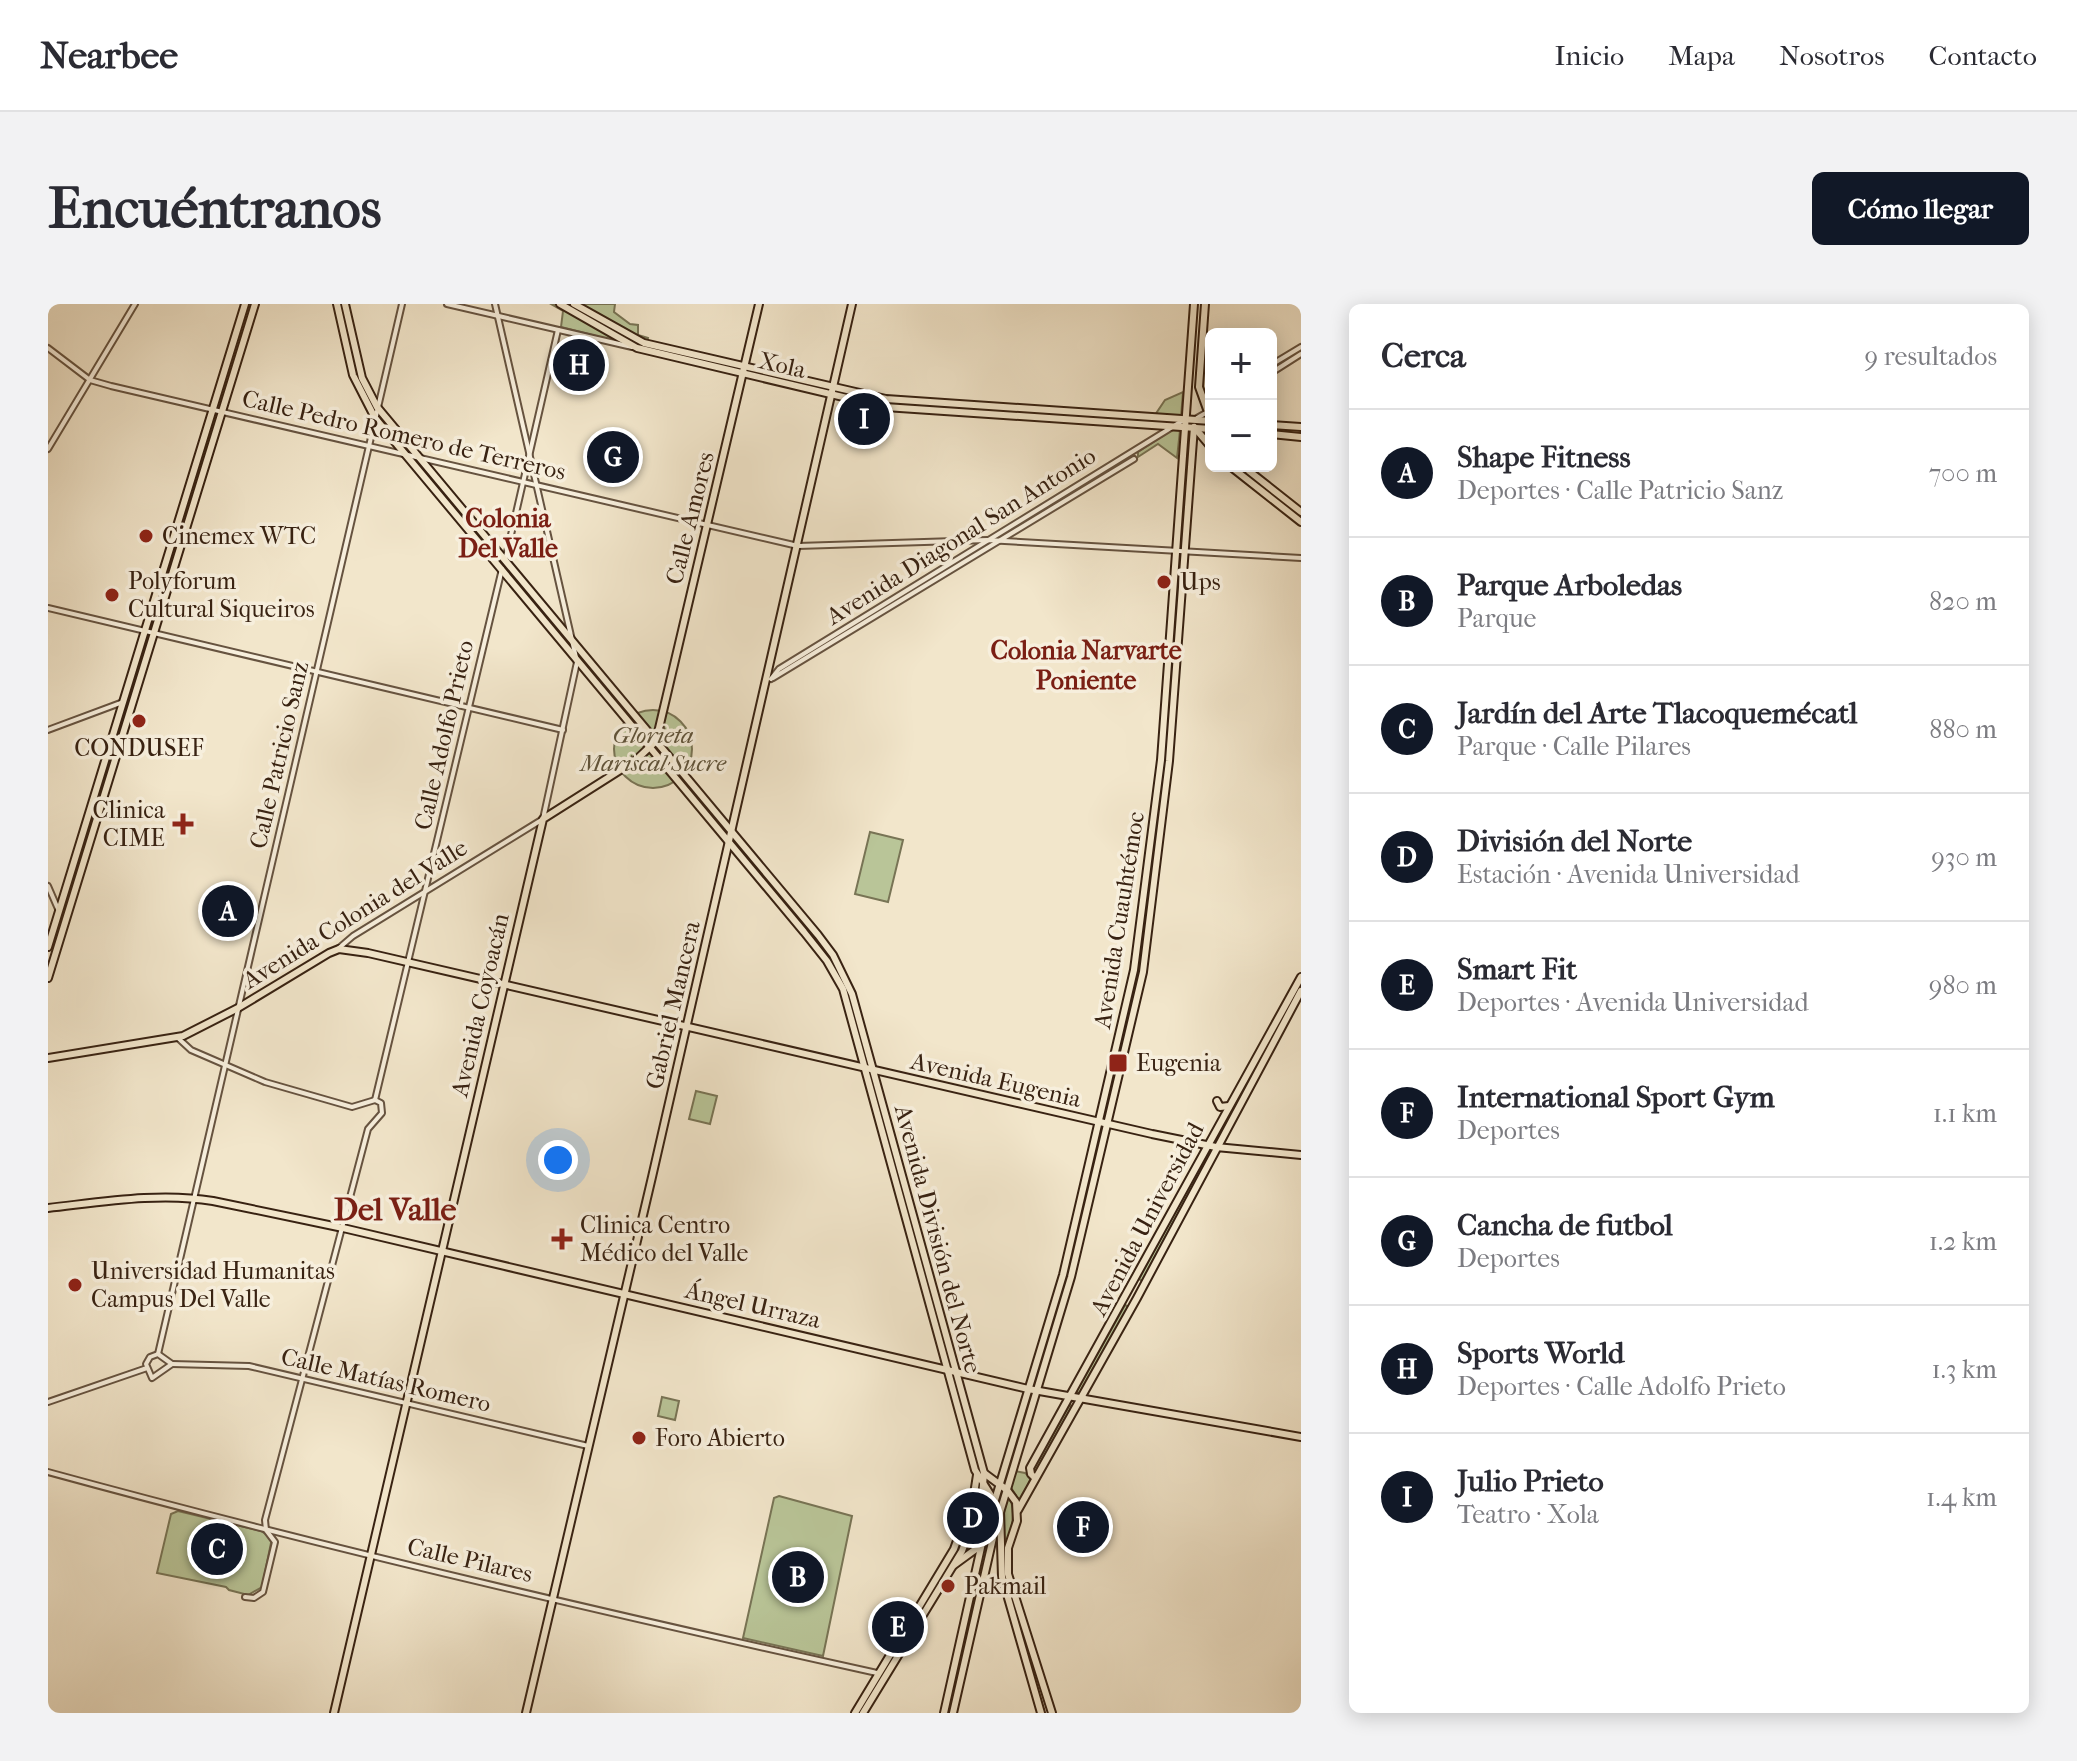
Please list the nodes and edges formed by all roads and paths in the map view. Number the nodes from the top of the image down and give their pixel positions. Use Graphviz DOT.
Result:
graph roads {
  1 [pos="135,304"];
  2 [pos="245,304"];
  3 [pos="255,304"];
  4 [pos="337,304"];
  5 [pos="345,304"];
  6 [pos="402,304"];
  7 [pos="447,304"];
  8 [pos="495,304"];
  9 [pos="560,304"];
  10 [pos="574,304"];
  11 [pos="759,304"];
  12 [pos="852,304"];
  13 [pos="1194,304"];
  14 [pos="1205,304"];
  15 [pos="498,316"];
  16 [pos="558,330"];
  17 [pos="1301,347"];
  18 [pos="48,348"];
  19 [pos="637,348"];
  20 [pos="1301,354"];
  21 [pos="1277,361"];
  22 [pos="1277,369"];
  23 [pos="743,370"];
  24 [pos="90,380"];
  25 [pos="834,391"];
  26 [pos="1205,400"];
  27 [pos="377,407"];
  28 [pos="213,408"];
  29 [pos="223,411"];
  30 [pos="1205,415"];
  31 [pos="375,418"];
  32 [pos="1205,422"];
  33 [pos="1186,423"];
  34 [pos="1195,424"];
  35 [pos="1277,425"];
  36 [pos="1172,426"];
  37 [pos="1205,427"];
  38 [pos="1301,427"];
  39 [pos="526,432"];
  40 [pos="536,432"];
  41 [pos="1277,435"];
  42 [pos="1301,437"];
  43 [pos="1205,438"];
  44 [pos="369,445"];
  45 [pos="48,449"];
  46 [pos="404,454"];
  47 [pos="417,456"];
  48 [pos="529,457"];
  49 [pos="1134,459"];
  50 [pos="1245,472"];
  51 [pos="1250,472"];
  52 [pos="1237,474"];
  53 [pos="1092,475"];
  54 [pos="524,482"];
  55 [pos="1092,484"];
  56 [pos="535,485"];
  57 [pos="1301,512"];
  58 [pos="1301,522"];
  59 [pos="707,525"];
  60 [pos="987,540"];
  61 [pos="1001,540"];
  62 [pos="798,546"];
  63 [pos="1176,551"];
  64 [pos="1185,552"];
  65 [pos="1301,558"];
  66 [pos="505,560"];
  67 [pos="502,572"];
  68 [pos="48,608"];
  69 [pos="145,630"];
  70 [pos="154,632"];
  71 [pos="575,646"];
  72 [pos="577,662"];
  73 [pos="317,671"];
  74 [pos="768,681"];
  75 [pos="123,702"];
  76 [pos="469,707"];
  77 [pos="48,730"];
  78 [pos="563,730"];
  79 [pos="656,741"];
  80 [pos="650,748"];
  81 [pos="543,819"];
  82 [pos="731,831"];
  83 [pos="729,842"];
  84 [pos="48,886"];
  85 [pos="425,892"];
  86 [pos="59,911"];
  87 [pos="48,947"];
  88 [pos="339,949"];
  89 [pos="409,962"];
  90 [pos="1301,977"];
  91 [pos="48,978"];
  92 [pos="504,982"];
  93 [pos="1301,991"];
  94 [pos="238,1008"];
  95 [pos="686,1026"];
  96 [pos="178,1038"];
  97 [pos="865,1039"];
  98 [pos="874,1039"];
  99 [pos="48,1058"];
  100 [pos="225,1066"];
  101 [pos="870,1070"];
  102 [pos="375,1100"];
  103 [pos="1217,1101"];
  104 [pos="1229,1106"];
  105 [pos="1099,1122"];
  106 [pos="1108,1124"];
  107 [pos="1206,1145"];
  108 [pos="1216,1147"];
  109 [pos="1301,1155"];
  110 [pos="194,1198"];
  111 [pos="48,1208"];
  112 [pos="343,1228"];
  113 [pos="441,1251"];
  114 [pos="915,1286"];
  115 [pos="925,1287"];
  116 [pos="625,1294"];
  117 [pos="158,1354"];
  118 [pos="172,1364"];
  119 [pos="147,1368"];
  120 [pos="951,1369"];
  121 [pos="303,1378"];
  122 [pos="1028,1389"];
  123 [pos="1037,1391"];
  124 [pos="1071,1397"];
  125 [pos="1081,1399"];
  126 [pos="48,1402"];
  127 [pos="406,1402"];
  128 [pos="1301,1437"];
  129 [pos="588,1446"];
  130 [pos="48,1472"];
  131 [pos="981,1474"];
  132 [pos="1035,1478"];
  133 [pos="999,1483"];
  134 [pos="984,1485"];
  135 [pos="1007,1490"];
  136 [pos="995,1498"];
  137 [pos="1000,1510"];
  138 [pos="1018,1510"];
  139 [pos="265,1528"];
  140 [pos="982,1543"];
  141 [pos="371,1556"];
  142 [pos="952,1567"];
  143 [pos="941,1572"];
  144 [pos="245,1597"];
  145 [pos="553,1598"];
  146 [pos="878,1640"];
  147 [pos="893,1649"];
  148 [pos="882,1674"];
  149 [pos="334,1713"];
  150 [pos="526,1713"];
  151 [pos="855,1713"];
  152 [pos="863,1713"];
  153 [pos="944,1713"];
  154 [pos="953,1713"];
  155 [pos="1041,1713"];
  156 [pos="1052,1713"];
  1 -- 24 [label="street"];
  2 -- 28 [label="main road"];
  3 -- 29 [label="main road"];
  4 -- 31 [label="main road, Avenida División del Norte"];
  5 -- 27 [label="main road, Avenida División del Norte"];
  6 -- 27 [label="street, Calle Patricio Sanz"];
  7 -- 15 [label="street, Xola"];
  8 -- 15 [label="street, Avenida Coyoacán"];
  9 -- 19 [label="main road"];
  10 -- 23 [label="main road, Xola"];
  11 -- 23 [label="main road, Calle Amores"];
  12 -- 25 [label="main road, Gabriel Mancera"];
  13 -- 33 [label="main road, Avenida Cuauhtémoc"];
  14 -- 26 [label="main road"];
  15 -- 16 [label="street, Xola"];
  15 -- 39 [label="street, Avenida Coyoacán"];
  16 -- 19 [label="street, Xola"];
  16 -- 40 [label="street, Calle Adolfo Prieto"];
  17 -- 21 [label="street"];
  18 -- 24 [label="street"];
  19 -- 23 [label="main road, Xola"];
  20 -- 22 [label="street"];
  23 -- 25 [label="main road, Xola"];
  23 -- 59 [label="main road, Calle Amores"];
  24 -- 28 [label="street, Calle Pedro Romero de Terreros"];
  24 -- 45 [label="street"];
  25 -- 33 [label="main road, Xola"];
  25 -- 36 [label="main road, Xola"];
  25 -- 62 [label="main road, Gabriel Mancera"];
  27 -- 31 [label="street, Calle Patricio Sanz"];
  27 -- 47 [label="main road, Avenida División del Norte"];
  28 -- 29 [label="street, Calle Pedro Romero de Terreros"];
  28 -- 69 [label="main road"];
  29 -- 44 [label="street, Calle Pedro Romero de Terreros"];
  29 -- 70 [label="main road"];
  30 -- 34 [label="street"];
  31 -- 44 [label="street, Calle Patricio Sanz"];
  31 -- 46 [label="main road, Avenida División del Norte"];
  32 -- 34 [label="main road, Xola"];
  33 -- 34 [label="main road, Xola"];
  33 -- 36 [label="main road, Xola"];
  33 -- 63 [label="main road, Avenida Cuauhtémoc"];
  34 -- 37 [label="main road, Xola"];
  34 -- 43 [label="main road"];
  34 -- 64 [label="main road, Avenida Cuauhtémoc"];
  35 -- 38 [label="main road"];
  36 -- 53 [label="street, Avenida Diagonal San Antonio"];
  39 -- 40 [label="street"];
  39 -- 48 [label="street, Avenida Coyoacán"];
  40 -- 48 [label="street, Calle Adolfo Prieto"];
  41 -- 42 [label="main road"];
  44 -- 46 [label="street, Calle Pedro Romero de Terreros"];
  44 -- 73 [label="street, Calle Patricio Sanz"];
  46 -- 47 [label="street, Calle Pedro Romero de Terreros"];
  46 -- 67 [label="main road, Avenida División del Norte"];
  47 -- 54 [label="street, Calle Pedro Romero de Terreros"];
  47 -- 66 [label="main road, Avenida División del Norte"];
  48 -- 54 [label="street, Calle Adolfo Prieto"];
  48 -- 56 [label="street, Avenida Coyoacán"];
  49 -- 55 [label="street, Avenida Diagonal San Antonio"];
  50 -- 52 [label="street"];
  51 -- 57 [label="main road"];
  52 -- 58 [label="main road"];
  53 -- 55 [label="street"];
  53 -- 60 [label="street, Avenida Diagonal San Antonio"];
  54 -- 56 [label="street, Calle Pedro Romero de Terreros"];
  54 -- 66 [label="street, Calle Adolfo Prieto"];
  55 -- 61 [label="street, Avenida Diagonal San Antonio"];
  56 -- 59 [label="street, Calle Pedro Romero de Terreros"];
  56 -- 71 [label="street, Avenida Coyoacán"];
  59 -- 62 [label="street, Calle Pedro Romero de Terreros"];
  59 -- 79 [label="main road, Calle Amores"];
  60 -- 61 [label="street, Calle Pedro Romero de Terreros"];
  60 -- 62 [label="street, Calle Pedro Romero de Terreros"];
  60 -- 74 [label="street, Avenida Diagonal San Antonio"];
  61 -- 63 [label="street, Calle Pedro Romero de Terreros"];
  61 -- 74 [label="street, Avenida Diagonal San Antonio"];
  62 -- 74 [label="main road, Gabriel Mancera"];
  63 -- 64 [label="street, Calle Pedro Romero de Terreros"];
  63 -- 105 [label="main road, Avenida Cuauhtémoc"];
  64 -- 65 [label="street, Calle Pedro Romero de Terreros"];
  64 -- 106 [label="main road, Avenida Cuauhtémoc"];
  66 -- 67 [label="street, Calle Adolfo Prieto"];
  66 -- 71 [label="main road, Avenida División del Norte"];
  67 -- 72 [label="main road, Avenida División del Norte"];
  67 -- 76 [label="street, Calle Adolfo Prieto"];
  68 -- 69 [label="street"];
  69 -- 70 [label="street"];
  69 -- 75 [label="main road"];
  70 -- 73 [label="street"];
  70 -- 91 [label="main road"];
  71 -- 72 [label="street, Avenida Coyoacán"];
  71 -- 79 [label="main road, Avenida División del Norte"];
  72 -- 78 [label="street, Avenida Coyoacán"];
  72 -- 80 [label="main road, Avenida División del Norte"];
  73 -- 76 [label="street"];
  73 -- 94 [label="street, Calle Patricio Sanz"];
  74 -- 82 [label="main road, Gabriel Mancera"];
  75 -- 77 [label="street"];
  75 -- 86 [label="main road"];
  76 -- 78 [label="street"];
  76 -- 85 [label="street, Calle Adolfo Prieto"];
  78 -- 81 [label="street, Avenida Coyoacán"];
  79 -- 80 [label="main road, Avenida Colonia del Valle"];
  79 -- 82 [label="main road, Avenida División del Norte"];
  80 -- 81 [label="main road, Avenida Colonia del Valle"];
  80 -- 83 [label="main road, Avenida División del Norte"];
  81 -- 85 [label="street, Avenida Colonia del Valle"];
  81 -- 92 [label="main road, Avenida Coyoacán"];
  82 -- 83 [label="main road, Gabriel Mancera"];
  82 -- 97 [label="main road, Avenida División del Norte"];
  83 -- 95 [label="main road, Gabriel Mancera"];
  83 -- 101 [label="main road, Avenida División del Norte"];
  84 -- 86 [label="street"];
  85 -- 88 [label="street, Avenida Colonia del Valle"];
  85 -- 89 [label="street, Calle Adolfo Prieto"];
  86 -- 87 [label="main road"];
  88 -- 89 [label="main road"];
  88 -- 94 [label="main road, Avenida Colonia del Valle"];
  89 -- 92 [label="main road"];
  89 -- 102 [label="street, Calle Adolfo Prieto"];
  90 -- 104 [label="main road, Avenida Universidad"];
  92 -- 95 [label="main road"];
  92 -- 113 [label="main road, Avenida Coyoacán"];
  93 -- 108 [label="main road, Avenida Universidad"];
  94 -- 96 [label="main road, Avenida Colonia del Valle"];
  94 -- 100 [label="street, Calle Patricio Sanz"];
  95 -- 101 [label="main road, Avenida Eugenia"];
  95 -- 116 [label="main road, Gabriel Mancera"];
  96 -- 99 [label="main road, Avenida Colonia del Valle"];
  96 -- 100 [label="street"];
  97 -- 98 [label="main road"];
  97 -- 101 [label="main road, Avenida División del Norte"];
  100 -- 102 [label="street"];
  100 -- 110 [label="street, Calle Patricio Sanz"];
  101 -- 105 [label="main road, Avenida Eugenia"];
  101 -- 115 [label="main road, Avenida División del Norte"];
  101 -- 120 [label="main road, Avenida División del Norte"];
  102 -- 112 [label="street, Calle Adolfo Prieto"];
  103 -- 104 [label="main road"];
  104 -- 107 [label="main road, Avenida Universidad"];
  105 -- 106 [label="main road, Avenida Eugenia"];
  105 -- 122 [label="main road, Avenida Cuauhtémoc"];
  106 -- 107 [label="main road, Avenida Eugenia"];
  106 -- 123 [label="main road, Avenida Cuauhtémoc"];
  107 -- 108 [label="main road, Avenida Eugenia"];
  107 -- 124 [label="main road, Avenida Universidad"];
  108 -- 109 [label="main road, Avenida Eugenia"];
  108 -- 125 [label="main road, Avenida Universidad"];
  110 -- 111 [label="main road, Ángel Urraza"];
  110 -- 112 [label="main road, Ángel Urraza"];
  110 -- 117 [label="street, Calle Patricio Sanz"];
  112 -- 113 [label="main road, Ángel Urraza"];
  112 -- 121 [label="street, Calle Adolfo Prieto"];
  113 -- 116 [label="main road, Ángel Urraza"];
  113 -- 127 [label="main road, Avenida Coyoacán"];
  114 -- 115 [label="main road"];
  115 -- 120 [label="main road, Avenida División del Norte"];
  116 -- 120 [label="main road, Ángel Urraza"];
  116 -- 129 [label="main road, Gabriel Mancera"];
  117 -- 118 [label="street"];
  117 -- 119 [label="street"];
  118 -- 119 [label="street, Calle Matías Romero"];
  118 -- 121 [label="street, Calle Matías Romero"];
  119 -- 126 [label="street"];
  120 -- 122 [label="main road, Ángel Urraza"];
  120 -- 131 [label="main road, Avenida División del Norte"];
  121 -- 127 [label="street, Calle Matías Romero"];
  121 -- 139 [label="street, Calle Adolfo Prieto"];
  122 -- 123 [label="main road, Ángel Urraza"];
  122 -- 133 [label="main road, Avenida Cuauhtémoc"];
  123 -- 124 [label="main road, Ángel Urraza"];
  123 -- 135 [label="main road, Avenida Cuauhtémoc"];
  124 -- 125 [label="main road, Ángel Urraza"];
  124 -- 132 [label="main road, Avenida Universidad"];
  125 -- 128 [label="main road"];
  125 -- 132 [label="main road, Avenida Universidad"];
  127 -- 129 [label="street, Calle Matías Romero"];
  127 -- 141 [label="main road, Avenida Coyoacán"];
  129 -- 145 [label="main road, Gabriel Mancera"];
  130 -- 139 [label="street, Calle Pilares"];
  131 -- 133 [label="main road"];
  131 -- 134 [label="main road, Avenida División del Norte"];
  131 -- 143 [label="main road"];
  132 -- 138 [label="main road, Avenida Universidad"];
  133 -- 135 [label="main road"];
  133 -- 136 [label="main road, Avenida Cuauhtémoc"];
  134 -- 136 [label="main road, Avenida División del Norte"];
  134 -- 142 [label="main road"];
  135 -- 137 [label="main road, Avenida Cuauhtémoc"];
  135 -- 138 [label="main road"];
  136 -- 137 [label="main road, Avenida División del Norte"];
  136 -- 140 [label="main road, Avenida Cuauhtémoc"];
  137 -- 154 [label="main road, Avenida Cuauhtémoc"];
  137 -- 155 [label="main road, Avenida División del Norte"];
  138 -- 156 [label="main road"];
  139 -- 141 [label="street, Calle Pilares"];
  139 -- 144 [label="street, Calle Adolfo Prieto"];
  140 -- 142 [label="main road"];
  140 -- 153 [label="main road, Avenida Cuauhtémoc"];
  141 -- 145 [label="street, Calle Pilares"];
  141 -- 149 [label="main road, Avenida Coyoacán"];
  142 -- 143 [label="main road"];
  142 -- 148 [label="main road"];
  143 -- 147 [label="main road"];
  145 -- 148 [label="street, Calle Pilares"];
  145 -- 150 [label="main road, Gabriel Mancera"];
  146 -- 147 [label="main road"];
  147 -- 148 [label="main road"];
  148 -- 151 [label="main road"];
  148 -- 152 [label="main road"];
}
